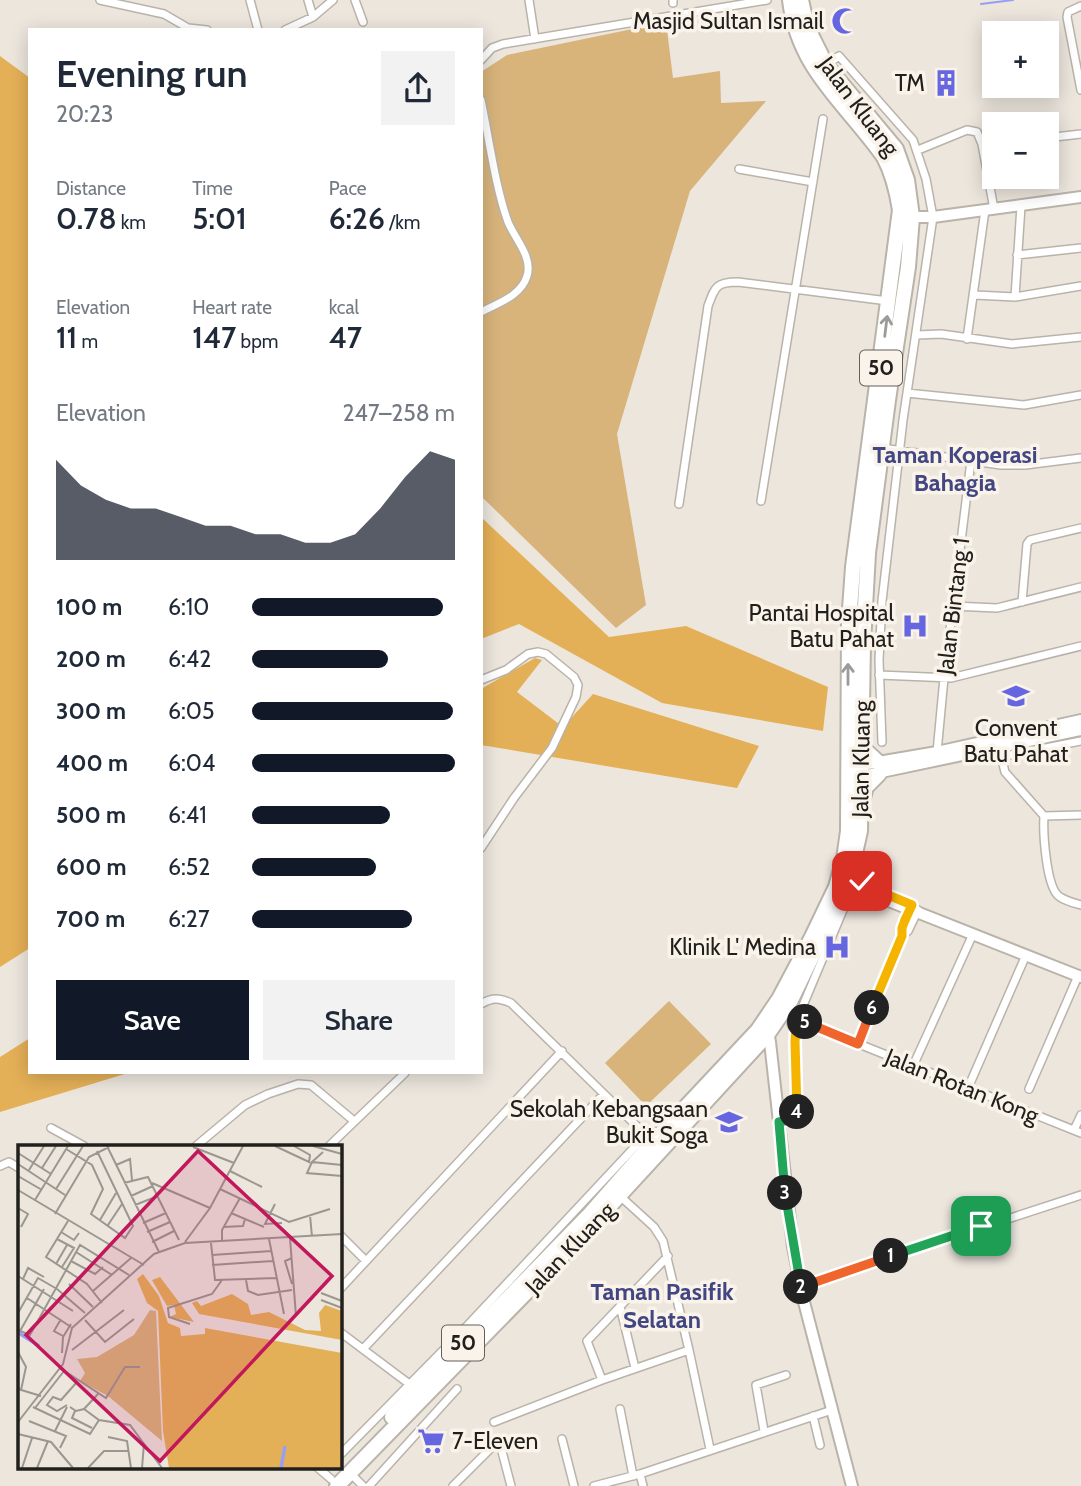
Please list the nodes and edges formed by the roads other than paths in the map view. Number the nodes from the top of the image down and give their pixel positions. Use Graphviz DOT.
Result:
graph roads {
  1 [pos="100,0"];
  2 [pos="250,0"];
  3 [pos="308,0"];
  4 [pos="333,0"];
  5 [pos="355,0"];
  6 [pos="530,0"];
  7 [pos="767,0"];
  8 [pos="790,0"];
  9 [pos="802,0"];
  10 [pos="134,3"];
  11 [pos="1081,6"];
  12 [pos="313,17"];
  13 [pos="305,22"];
  14 [pos="363,22"];
  15 [pos="188,28"];
  16 [pos="257,28"];
  17 [pos="290,28"];
  18 [pos="308,28"];
  19 [pos="535,39"];
  20 [pos="483,58"];
  21 [pos="826,65"];
  22 [pos="1081,90"];
  23 [pos="483,109"];
  24 [pos="824,120"];
  25 [pos="1081,134"];
  26 [pos="1059,137"];
  27 [pos="982,144"];
  28 [pos="918,150"];
  29 [pos="739,169"];
  30 [pos="813,182"];
  31 [pos="987,189"];
  32 [pos="1081,197"];
  33 [pos="1021,205"];
  34 [pos="990,210"];
  35 [pos="912,217"];
  36 [pos="933,217"];
  37 [pos="1081,248"];
  38 [pos="1017,255"];
  39 [pos="1081,286"];
  40 [pos="797,290"];
  41 [pos="975,295"];
  42 [pos="1015,297"];
  43 [pos="889,301"];
  44 [pos="483,311"];
  45 [pos="917,335"];
  46 [pos="1081,337"];
  47 [pos="967,339"];
  48 [pos="907,393"];
  49 [pos="1081,396"];
  50 [pos="881,448"];
  51 [pos="900,449"];
  52 [pos="1081,458"];
  53 [pos="971,461"];
  54 [pos="761,501"];
  55 [pos="679,504"];
  56 [pos="1081,528"];
  57 [pos="1081,587"];
  58 [pos="1022,602"];
  59 [pos="953,606"];
  60 [pos="1081,646"];
  61 [pos="879,675"];
  62 [pos="944,678"];
  63 [pos="483,679"];
  64 [pos="1081,720"];
  65 [pos="1081,730"];
  66 [pos="860,737"];
  67 [pos="1081,741"];
  68 [pos="881,742"];
  69 [pos="937,752"];
  70 [pos="1000,752"];
  71 [pos="879,768"];
  72 [pos="854,771"];
  73 [pos="861,806"];
  74 [pos="1081,815"];
  75 [pos="1044,816"];
  76 [pos="483,845"];
  77 [pos="855,862"];
  78 [pos="861,890"];
  79 [pos="843,894"];
  80 [pos="1081,905"];
  81 [pos="917,911"];
  82 [pos="973,934"];
  83 [pos="1026,955"];
  84 [pos="1079,976"];
  85 [pos="483,1003"];
  86 [pos="799,1015"];
  87 [pos="804,1022"];
  88 [pos="796,1028"];
  89 [pos="763,1032"];
  90 [pos="858,1044"];
  91 [pos="562,1051"];
  92 [pos="913,1066"];
  93 [pos="404,1074"];
  94 [pos="968,1088"];
  95 [pos="1029,1089"];
  96 [pos="603,1095"];
  97 [pos="1081,1115"];
  98 [pos="354,1121"];
  99 [pos="779,1122"];
  100 [pos="51,1128"];
  101 [pos="1078,1132"];
  102 [pos="675,1134"];
  103 [pos="649,1138"];
  104 [pos="82,1145"];
  105 [pos="197,1145"];
  106 [pos="330,1145"];
  107 [pos="0,1166"];
  108 [pos="18,1167"];
  109 [pos="1081,1195"];
  110 [pos="620,1196"];
  111 [pos="341,1237"];
  112 [pos="668,1256"];
  113 [pos="366,1261"];
  114 [pos="803,1286"];
  115 [pos="341,1288"];
  116 [pos="620,1306"];
  117 [pos="341,1333"];
  118 [pos="363,1349"];
  119 [pos="689,1350"];
  120 [pos="635,1368"];
  121 [pos="786,1375"];
  122 [pos="602,1380"];
  123 [pos="414,1388"];
  124 [pos="457,1389"];
  125 [pos="620,1409"];
  126 [pos="832,1410"];
  127 [pos="813,1416"];
  128 [pos="494,1422"];
  129 [pos="764,1431"];
  130 [pos="562,1439"];
  131 [pos="820,1445"];
  132 [pos="710,1449"];
  133 [pos="341,1454"];
  134 [pos="341,1462"];
  135 [pos="350,1473"];
  136 [pos="636,1475"];
  137 [pos="327,1476"];
  138 [pos="363,1486"];
  139 [pos="369,1486"];
  140 [pos="453,1486"];
  141 [pos="512,1486"];
  142 [pos="574,1486"];
  143 [pos="594,1486"];
  144 [pos="643,1486"];
  145 [pos="852,1486"];
  1 -- 10 [label="street"];
  2 -- 16 [label="street"];
  3 -- 12 [label="street"];
  4 -- 12 [label="street"];
  5 -- 14 [label="street"];
  6 -- 19 [label="street"];
  7 -- 19 [label="street"];
  8 -- 43 [label="highway, Jalan Kluang / 50"];
  9 -- 21 [label="highway, Jalan Kluang / 50"];
  10 -- 15 [label="street"];
  11 -- 22 [label="street"];
  12 -- 13 [label="street"];
  13 -- 17 [label="street"];
  13 -- 18 [label="street"];
  19 -- 20 [label="street"];
  21 -- 28 [label="street"];
  21 -- 35 [label="highway, Jalan Kluang / 50"];
  23 -- 44 [label="street"];
  24 -- 30 [label="street"];
  25 -- 26 [label="street"];
  27 -- 28 [label="street"];
  28 -- 36 [label="street"];
  29 -- 30 [label="street"];
  30 -- 40 [label="street"];
  31 -- 34 [label="street"];
  32 -- 33 [label="street"];
  33 -- 34 [label="street"];
  33 -- 38 [label="street"];
  34 -- 36 [label="street"];
  34 -- 41 [label="street"];
  35 -- 36 [label="street"];
  35 -- 50 [label="highway, Jalan Kluang / 50"];
  36 -- 45 [label="street"];
  37 -- 38 [label="street"];
  38 -- 42 [label="street"];
  39 -- 42 [label="street"];
  40 -- 43 [label="street"];
  40 -- 54 [label="street"];
  40 -- 55 [label="street"];
  41 -- 42 [label="street"];
  41 -- 47 [label="street"];
  72 -- 43 [label="highway, Jalan Kluang / 50, one-way"];
  45 -- 47 [label="street"];
  45 -- 48 [label="street"];
  46 -- 47 [label="street"];
  48 -- 49 [label="street"];
  48 -- 51 [label="street"];
  50 -- 51 [label="street"];
  50 -- 66 [label="highway, Jalan Kluang / 50"];
  51 -- 53 [label="street"];
  51 -- 61 [label="street"];
  52 -- 53 [label="street"];
  53 -- 59 [label="street, Jalan Bintang 1"];
  56 -- 58 [label="street"];
  57 -- 58 [label="street"];
  58 -- 59 [label="street"];
  59 -- 62 [label="street, Jalan Bintang 1"];
  60 -- 62 [label="street"];
  61 -- 62 [label="street"];
  61 -- 68 [label="street"];
  62 -- 69 [label="street, Jalan Bintang 1"];
  63 -- 76 [label="street"];
  64 -- 69 [label="street"];
  65 -- 70 [label="street"];
  66 -- 71 [label="highway"];
  66 -- 72 [label="highway, Jalan Kluang / 50"];
  67 -- 70 [label="street"];
  69 -- 71 [label="street"];
  70 -- 71 [label="street"];
  70 -- 75 [label="street"];
  71 -- 72 [label="street"];
  71 -- 73 [label="highway"];
  72 -- 73 [label="highway, Jalan Kluang / 50"];
  72 -- 89 [label="highway, Jalan Kluang / 50"];
  73 -- 77 [label="highway, Jalan Kluang / 50"];
  74 -- 75 [label="street"];
  75 -- 80 [label="street"];
  77 -- 79 [label="highway, Jalan Kluang / 50"];
  77 -- 81 [label="street"];
  78 -- 79 [label="street"];
  78 -- 81 [label="street"];
  78 -- 86 [label="street"];
  79 -- 89 [label="highway, Jalan Kluang / 50"];
  81 -- 82 [label="street"];
  81 -- 90 [label="street"];
  82 -- 83 [label="street"];
  82 -- 92 [label="street"];
  83 -- 84 [label="street"];
  83 -- 94 [label="street"];
  84 -- 95 [label="street"];
  85 -- 91 [label="street"];
  86 -- 87 [label="street"];
  86 -- 88 [label="street"];
  87 -- 88 [label="street"];
  87 -- 90 [label="street, Jalan Rotan Kong"];
  88 -- 99 [label="street"];
  89 -- 99 [label="street"];
  89 -- 102 [label="highway, Jalan Kluang / 50"];
  89 -- 103 [label="highway, Jalan Kluang / 50"];
  90 -- 92 [label="street, Jalan Rotan Kong"];
  91 -- 96 [label="street"];
  91 -- 113 [label="street"];
  92 -- 94 [label="street, Jalan Rotan Kong"];
  93 -- 98 [label="street"];
  94 -- 101 [label="street, Jalan Rotan Kong"];
  96 -- 103 [label="street"];
  96 -- 118 [label="street"];
  97 -- 101 [label="street"];
  98 -- 105 [label="street"];
  98 -- 106 [label="street"];
  99 -- 114 [label="street"];
  100 -- 104 [label="street"];
  102 -- 103 [label="highway"];
  102 -- 110 [label="highway, Jalan Kluang / 50"];
  103 -- 123 [label="highway, Jalan Kluang / 50"];
  107 -- 108 [label="street"];
  109 -- 114 [label="street"];
  110 -- 112 [label="street"];
  110 -- 135 [label="highway, Jalan Kluang / 50"];
  111 -- 113 [label="street"];
  112 -- 116 [label="street"];
  112 -- 119 [label="street"];
  113 -- 115 [label="street"];
  114 -- 126 [label="street"];
  116 -- 120 [label="street"];
  116 -- 122 [label="street"];
  117 -- 118 [label="street"];
  118 -- 123 [label="street"];
  119 -- 120 [label="street"];
  119 -- 132 [label="street"];
  120 -- 122 [label="street"];
  121 -- 129 [label="street"];
  122 -- 128 [label="street"];
  123 -- 133 [label="street"];
  123 -- 134 [label="highway, Jalan Kluang / 50"];
  124 -- 139 [label="street"];
  125 -- 136 [label="street"];
  126 -- 127 [label="street"];
  126 -- 145 [label="street"];
  127 -- 129 [label="street"];
  127 -- 131 [label="street"];
  129 -- 132 [label="street"];
  130 -- 142 [label="street"];
  132 -- 136 [label="street"];
  135 -- 137 [label="highway, Jalan Kluang / 50"];
  135 -- 138 [label="street"];
  136 -- 143 [label="street"];
  136 -- 144 [label="street"];
  140 -- 141 [label="street"];
}
